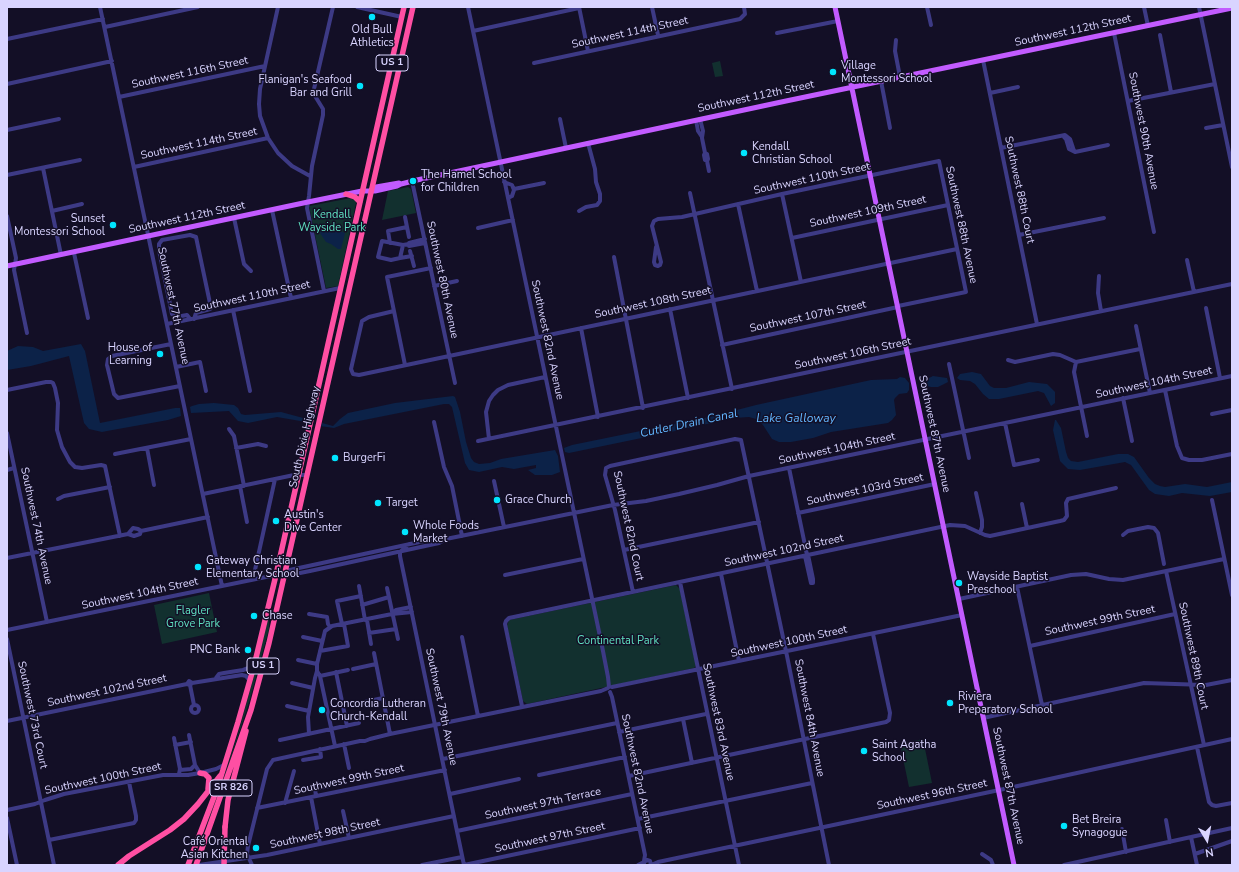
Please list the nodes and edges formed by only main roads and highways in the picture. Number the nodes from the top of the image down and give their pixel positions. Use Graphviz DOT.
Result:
graph roads {
  1 [pos="404,7"];
  2 [pos="413,7"];
  3 [pos="836,7"];
  4 [pos="1232,8"];
  5 [pos="402,17"];
  6 [pos="407,33"];
  7 [pos="852,87"];
  8 [pos="371,190"];
  9 [pos="362,191"];
  10 [pos="346,194"];
  11 [pos="360,202"];
  12 [pos="7,266"];
  13 [pos="349,286"];
  14 [pos="340,288"];
  15 [pos="250,710"];
  16 [pos="198,773"];
  17 [pos="222,773"];
  18 [pos="207,793"];
  19 [pos="118,865"];
  20 [pos="188,865"];
  21 [pos="196,865"];
  22 [pos="224,865"];
  23 [pos="1014,865"];
  1 -- 5 [label="highway, South Dixie Highway / US 1"];
  2 -- 6 [label="highway, South Dixie Highway / US 1"];
  3 -- 7 [label="main road, Southwest 87th Avenue"];
  4 -- 7 [label="main road, Southwest 112th Street"];
  5 -- 6 [label="highway"];
  5 -- 9 [label="highway, South Dixie Highway / US 1"];
  6 -- 8 [label="highway, South Dixie Highway / US 1"];
  7 -- 8 [label="main road, Southwest 112th Street"];
  7 -- 23 [label="main road, Southwest 87th Avenue"];
  8 -- 9 [label="main road, Southwest 112th Street"];
  8 -- 13 [label="highway, South Dixie Highway / US 1"];
  9 -- 10 [label="main road, Southwest 112th Street"];
  9 -- 11 [label="highway, South Dixie Highway / US 1"];
  10 -- 11 [label="highway"];
  10 -- 12 [label="main road, Southwest 112th Street"];
  11 -- 14 [label="highway, South Dixie Highway / US 1"];
  13 -- 14 [label="highway"];
  13 -- 15 [label="highway, South Dixie Highway / US 1"];
  14 -- 17 [label="highway, South Dixie Highway / US 1"];
  15 -- 21 [label="highway, South Dixie Highway / US 1"];
  15 -- 22 [label="highway, SR 826, bridge"];
  16 -- 18 [label="highway"];
  17 -- 18 [label="highway, SR 826"];
  17 -- 20 [label="highway, South Dixie Highway / US 1"];
  18 -- 19 [label="highway, SR 826"];
}
